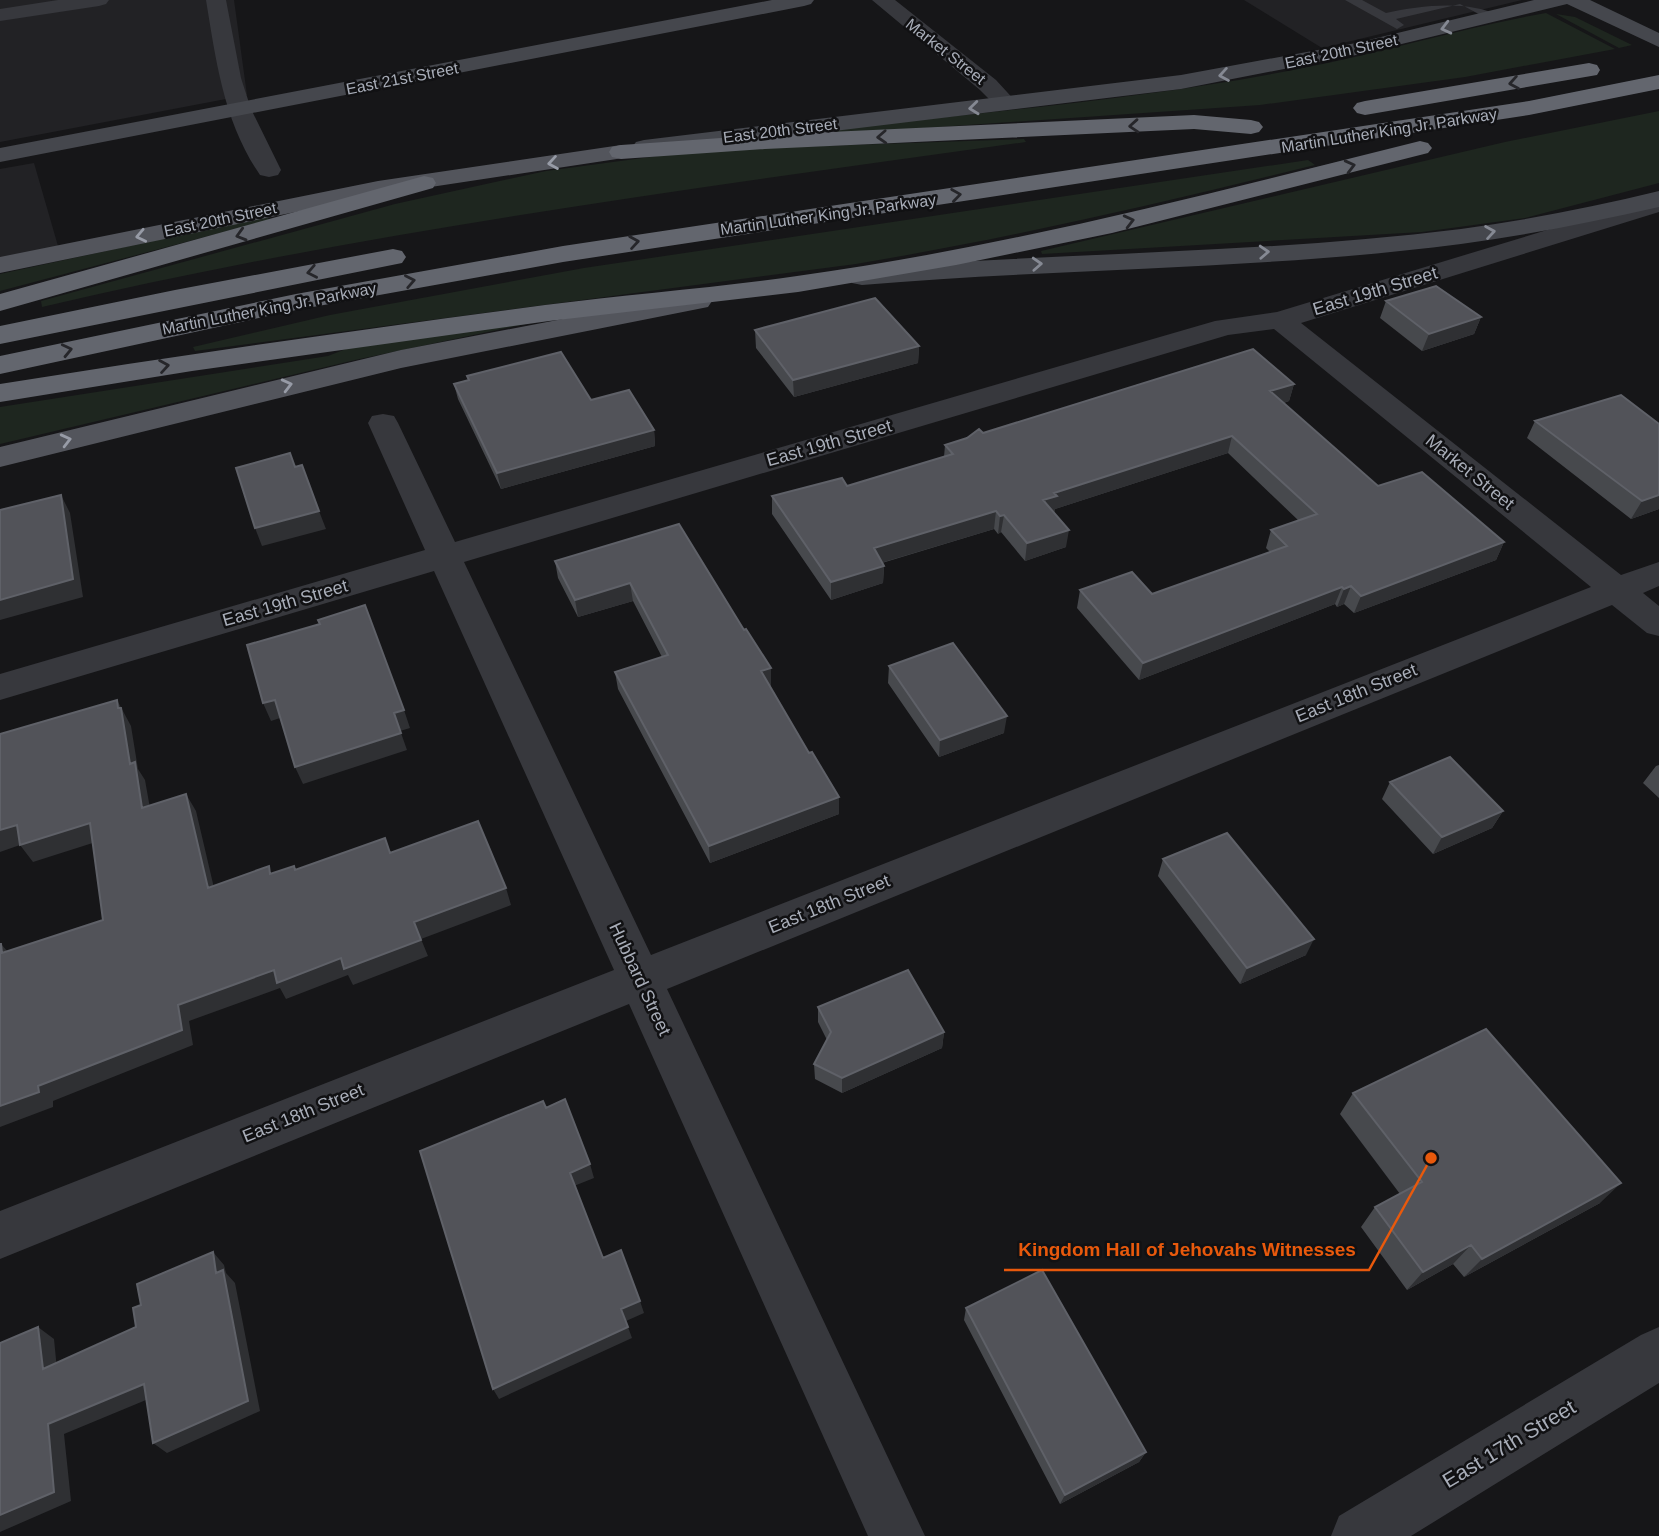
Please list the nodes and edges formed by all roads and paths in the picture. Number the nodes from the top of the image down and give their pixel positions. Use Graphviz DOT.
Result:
graph roads {
  1 [pos="99,0"];
  2 [pos="216,0"];
  3 [pos="804,0"];
  4 [pos="881,0"];
  5 [pos="1389,0"];
  6 [pos="1462,0"];
  7 [pos="1560,0"];
  8 [pos="1574,0"];
  9 [pos="1357,3"];
  10 [pos="0,15"];
  11 [pos="1493,16"];
  12 [pos="1383,18"];
  13 [pos="1414,35"];
  14 [pos="1659,41"];
  15 [pos="1607,67"];
  16 [pos="1659,82"];
  17 [pos="1617,91"];
  18 [pos="1007,104"];
  19 [pos="239,109"];
  20 [pos="1347,111"];
  21 [pos="1279,122"];
  22 [pos="1251,127"];
  23 [pos="621,152"];
  24 [pos="0,155"];
  25 [pos="1063,155"];
  26 [pos="269,170"];
  27 [pos="424,183"];
  28 [pos="1659,202"];
  29 [pos="416,252"];
  30 [pos="0,265"];
  31 [pos="798,284"];
  32 [pos="0,303"];
  33 [pos="1280,320"];
  34 [pos="0,335"];
  35 [pos="0,365"];
  36 [pos="0,393"];
  37 [pos="383,423"];
  38 [pos="0,457"];
  39 [pos="445,556"];
  40 [pos="1659,573"];
  41 [pos="1616,590"];
  42 [pos="1659,624"];
  43 [pos="0,687"];
  44 [pos="640,979"];
  45 [pos="0,1235"];
  46 [pos="1659,1353"];
  47 [pos="897,1536"];
  48 [pos="1359,1536"];
  1 -- 10 [label="street"];
  2 -- 19 [label="street"];
  3 -- 19 [label="street, East 21st Street"];
  4 -- 18 [label="street, Market Street"];
  5 -- 9 [label="lane"];
  6 -- 11 [label="lane"];
  6 -- 12 [label="lane"];
  7 -- 11 [label="street, East 20th Street"];
  8 -- 14 [label="street"];
  9 -- 12 [label="lane"];
  11 -- 13 [label="street, East 20th Street, one-way"];
  12 -- 13 [label="lane"];
  13 -- 18 [label="street, East 20th Street, one-way"];
  15 -- 20 [label="highway, Martin Luther King Jr. Parkway, one-way"];
  16 -- 17 [label="highway, Martin Luther King Jr. Parkway"];
  31 -- 17 [label="highway, one-way"];
  35 -- 17 [label="highway, Martin Luther King Jr. Parkway, one-way"];
  18 -- 23 [label="street, East 20th Street, one-way"];
  19 -- 24 [label="street, East 21st Street"];
  19 -- 26 [label="street"];
  21 -- 22 [label="highway, Martin Luther King Jr. Parkway"];
  22 -- 23 [label="highway, one-way"];
  22 -- 25 [label="highway, Martin Luther King Jr. Parkway"];
  23 -- 27 [label="main road, East 20th Street, one-way"];
  27 -- 30 [label="main road, East 20th Street, one-way"];
  27 -- 32 [label="highway, one-way"];
  31 -- 28 [label="street, one-way"];
  28 -- 33 [label="street, East 19th Street"];
  29 -- 34 [label="highway, Martin Luther King Jr. Parkway, one-way"];
  36 -- 31 [label="highway, one-way"];
  38 -- 31 [label="main road, one-way"];
  33 -- 39 [label="street, East 19th Street"];
  33 -- 41 [label="street, Market Street"];
  37 -- 39 [label="street, Hubbard Street"];
  39 -- 43 [label="street, East 19th Street"];
  39 -- 44 [label="street, Hubbard Street"];
  40 -- 41 [label="street, East 18th Street"];
  41 -- 42 [label="street, Market Street"];
  41 -- 44 [label="street, East 18th Street"];
  44 -- 45 [label="street, East 18th Street"];
  44 -- 47 [label="street, Hubbard Street"];
  46 -- 48 [label="street, East 17th Street"];
}
